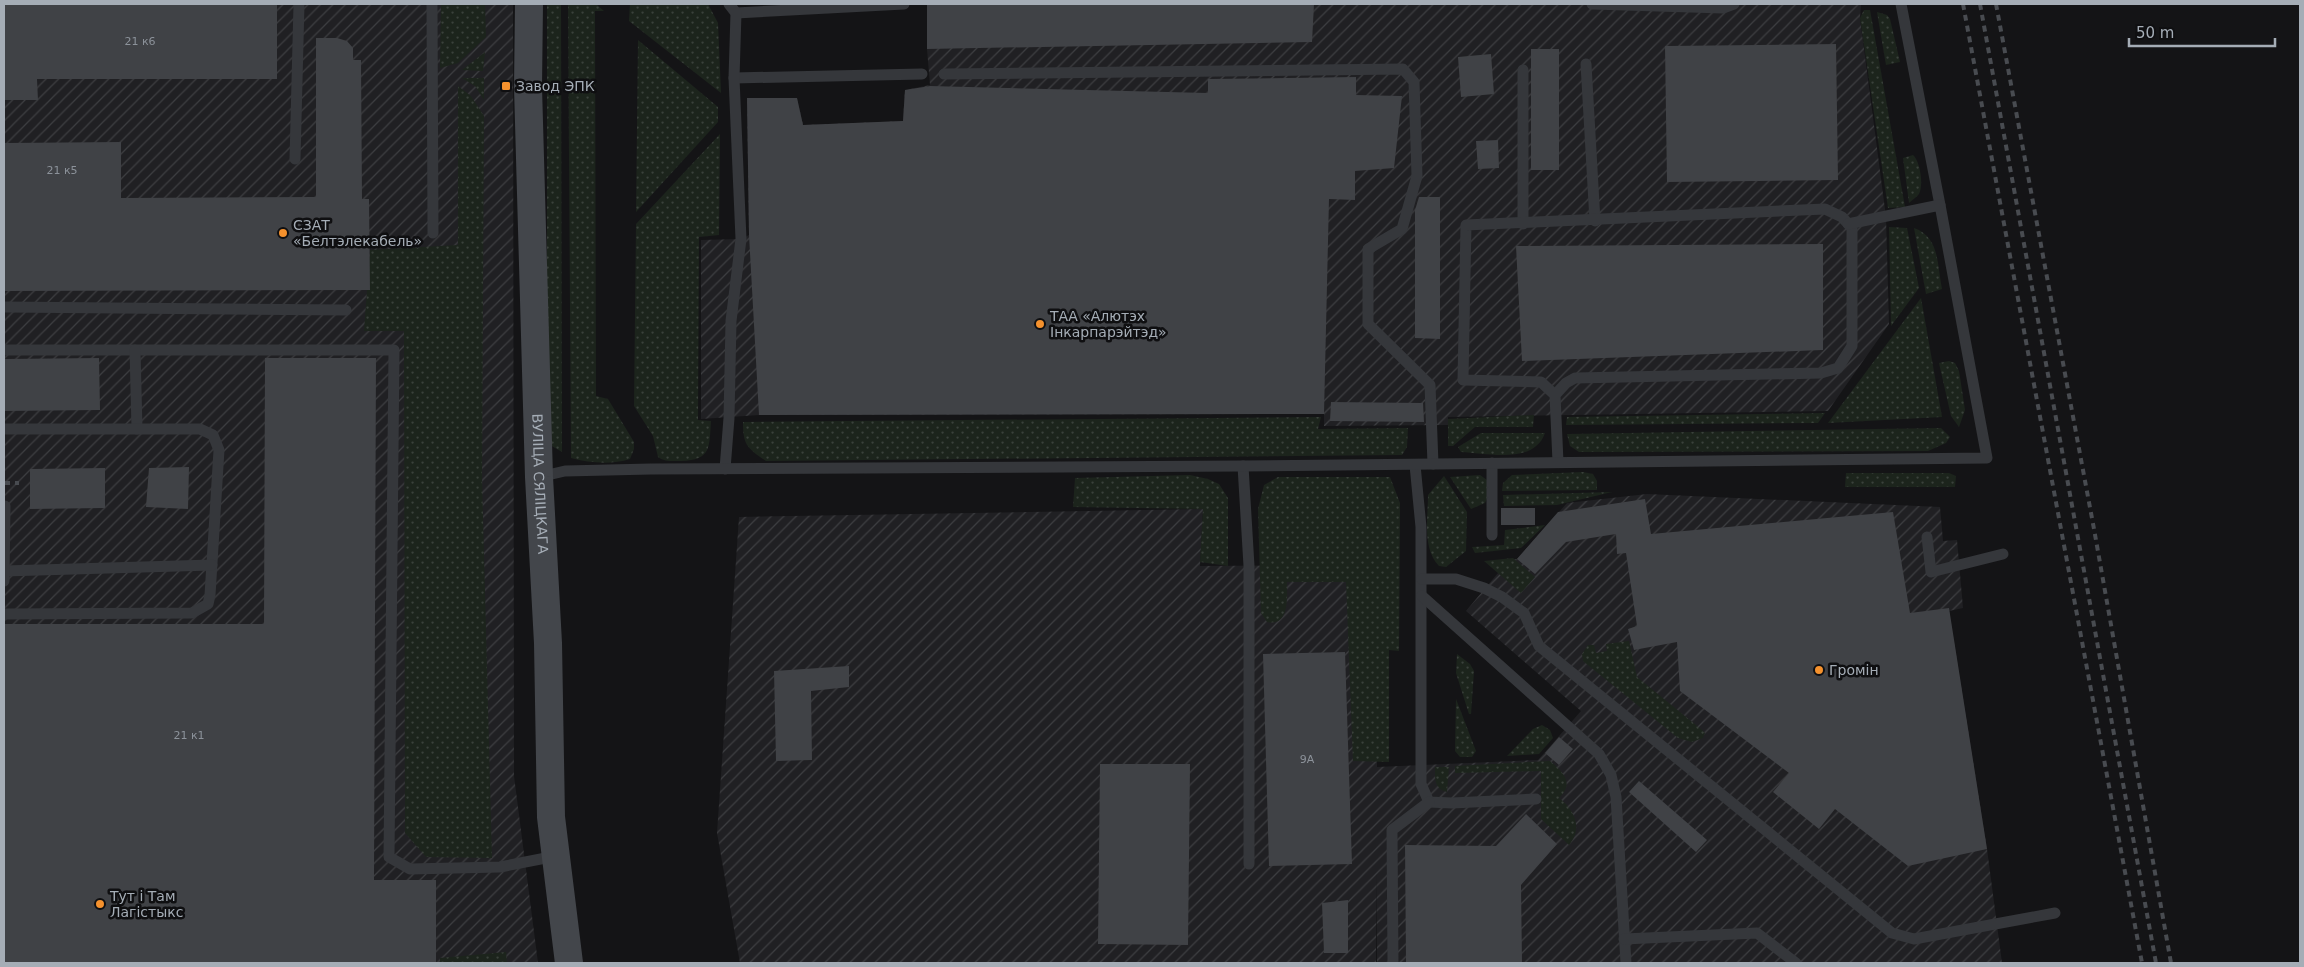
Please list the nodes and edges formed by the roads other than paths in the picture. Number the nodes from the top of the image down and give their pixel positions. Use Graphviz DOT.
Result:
graph roads {
  1 [pos="299,4"];
  2 [pos="432,4"];
  3 [pos="529,4"];
  4 [pos="904,4"];
  5 [pos="1592,4"];
  6 [pos="1734,4"];
  7 [pos="1901,4"];
  8 [pos="732,8"];
  9 [pos="1586,64"];
  10 [pos="1523,70"];
  11 [pos="922,74"];
  12 [pos="944,74"];
  13 [pos="734,78"];
  14 [pos="295,159"];
  15 [pos="1940,205"];
  16 [pos="1595,221"];
  17 [pos="1523,224"];
  18 [pos="1848,224"];
  19 [pos="433,233"];
  20 [pos="4,308"];
  21 [pos="346,310"];
  22 [pos="4,350"];
  23 [pos="135,350"];
  24 [pos="1555,395"];
  25 [pos="4,429"];
  26 [pos="137,429"];
  27 [pos="1558,462"];
  28 [pos="1492,463"];
  29 [pos="1433,464"];
  30 [pos="1416,465"];
  31 [pos="1243,466"];
  32 [pos="725,469"];
  33 [pos="538,477"];
  34 [pos="5,506"];
  35 [pos="1492,535"];
  36 [pos="1927,537"];
  37 [pos="2003,554"];
  38 [pos="212,565"];
  39 [pos="4,571"];
  40 [pos="1422,579"];
  41 [pos="4,581"];
  42 [pos="1422,596"];
  43 [pos="4,614"];
  44 [pos="1536,799"];
  45 [pos="1429,802"];
  46 [pos="556,856"];
  47 [pos="1249,864"];
  48 [pos="2056,913"];
  49 [pos="1624,939"];
  50 [pos="569,963"];
  51 [pos="1393,963"];
  52 [pos="1626,963"];
  53 [pos="1796,963"];
  1 -- 14 [label="lane"];
  2 -- 19 [label="lane"];
  3 -- 33 [label="main road, ВУЛІЦА СЯЛІЦКАГА"];
  4 -- 8 [label="lane"];
  5 -- 6 [label="lane"];
  7 -- 15 [label="lane"];
  8 -- 13 [label="lane"];
  9 -- 16 [label="lane"];
  10 -- 17 [label="lane"];
  11 -- 13 [label="lane"];
  12 -- 29 [label="lane"];
  13 -- 32 [label="lane"];
  15 -- 18 [label="lane"];
  15 -- 27 [label="lane"];
  16 -- 17 [label="lane"];
  16 -- 18 [label="lane"];
  17 -- 24 [label="lane"];
  18 -- 24 [label="lane"];
  20 -- 21 [label="lane"];
  22 -- 23 [label="lane"];
  23 -- 26 [label="lane"];
  23 -- 46 [label="lane"];
  24 -- 27 [label="lane"];
  25 -- 26 [label="lane"];
  26 -- 38 [label="lane"];
  27 -- 28 [label="lane"];
  28 -- 29 [label="lane"];
  28 -- 35 [label="lane"];
  29 -- 30 [label="lane"];
  30 -- 31 [label="lane"];
  30 -- 40 [label="lane"];
  31 -- 32 [label="lane"];
  31 -- 47 [label="lane"];
  32 -- 33 [label="lane"];
  33 -- 46 [label="main road, ВУЛІЦА СЯЛІЦКАГА"];
  34 -- 39 [label="lane"];
  36 -- 37 [label="lane"];
  38 -- 39 [label="lane"];
  38 -- 43 [label="lane"];
  39 -- 41 [label="lane"];
  40 -- 42 [label="lane"];
  40 -- 48 [label="lane"];
  42 -- 45 [label="lane"];
  42 -- 49 [label="lane"];
  44 -- 45 [label="lane"];
  45 -- 51 [label="lane"];
  46 -- 50 [label="main road, ВУЛІЦА СЯЛІЦКАГА"];
  49 -- 52 [label="lane"];
  49 -- 53 [label="lane"];
}
